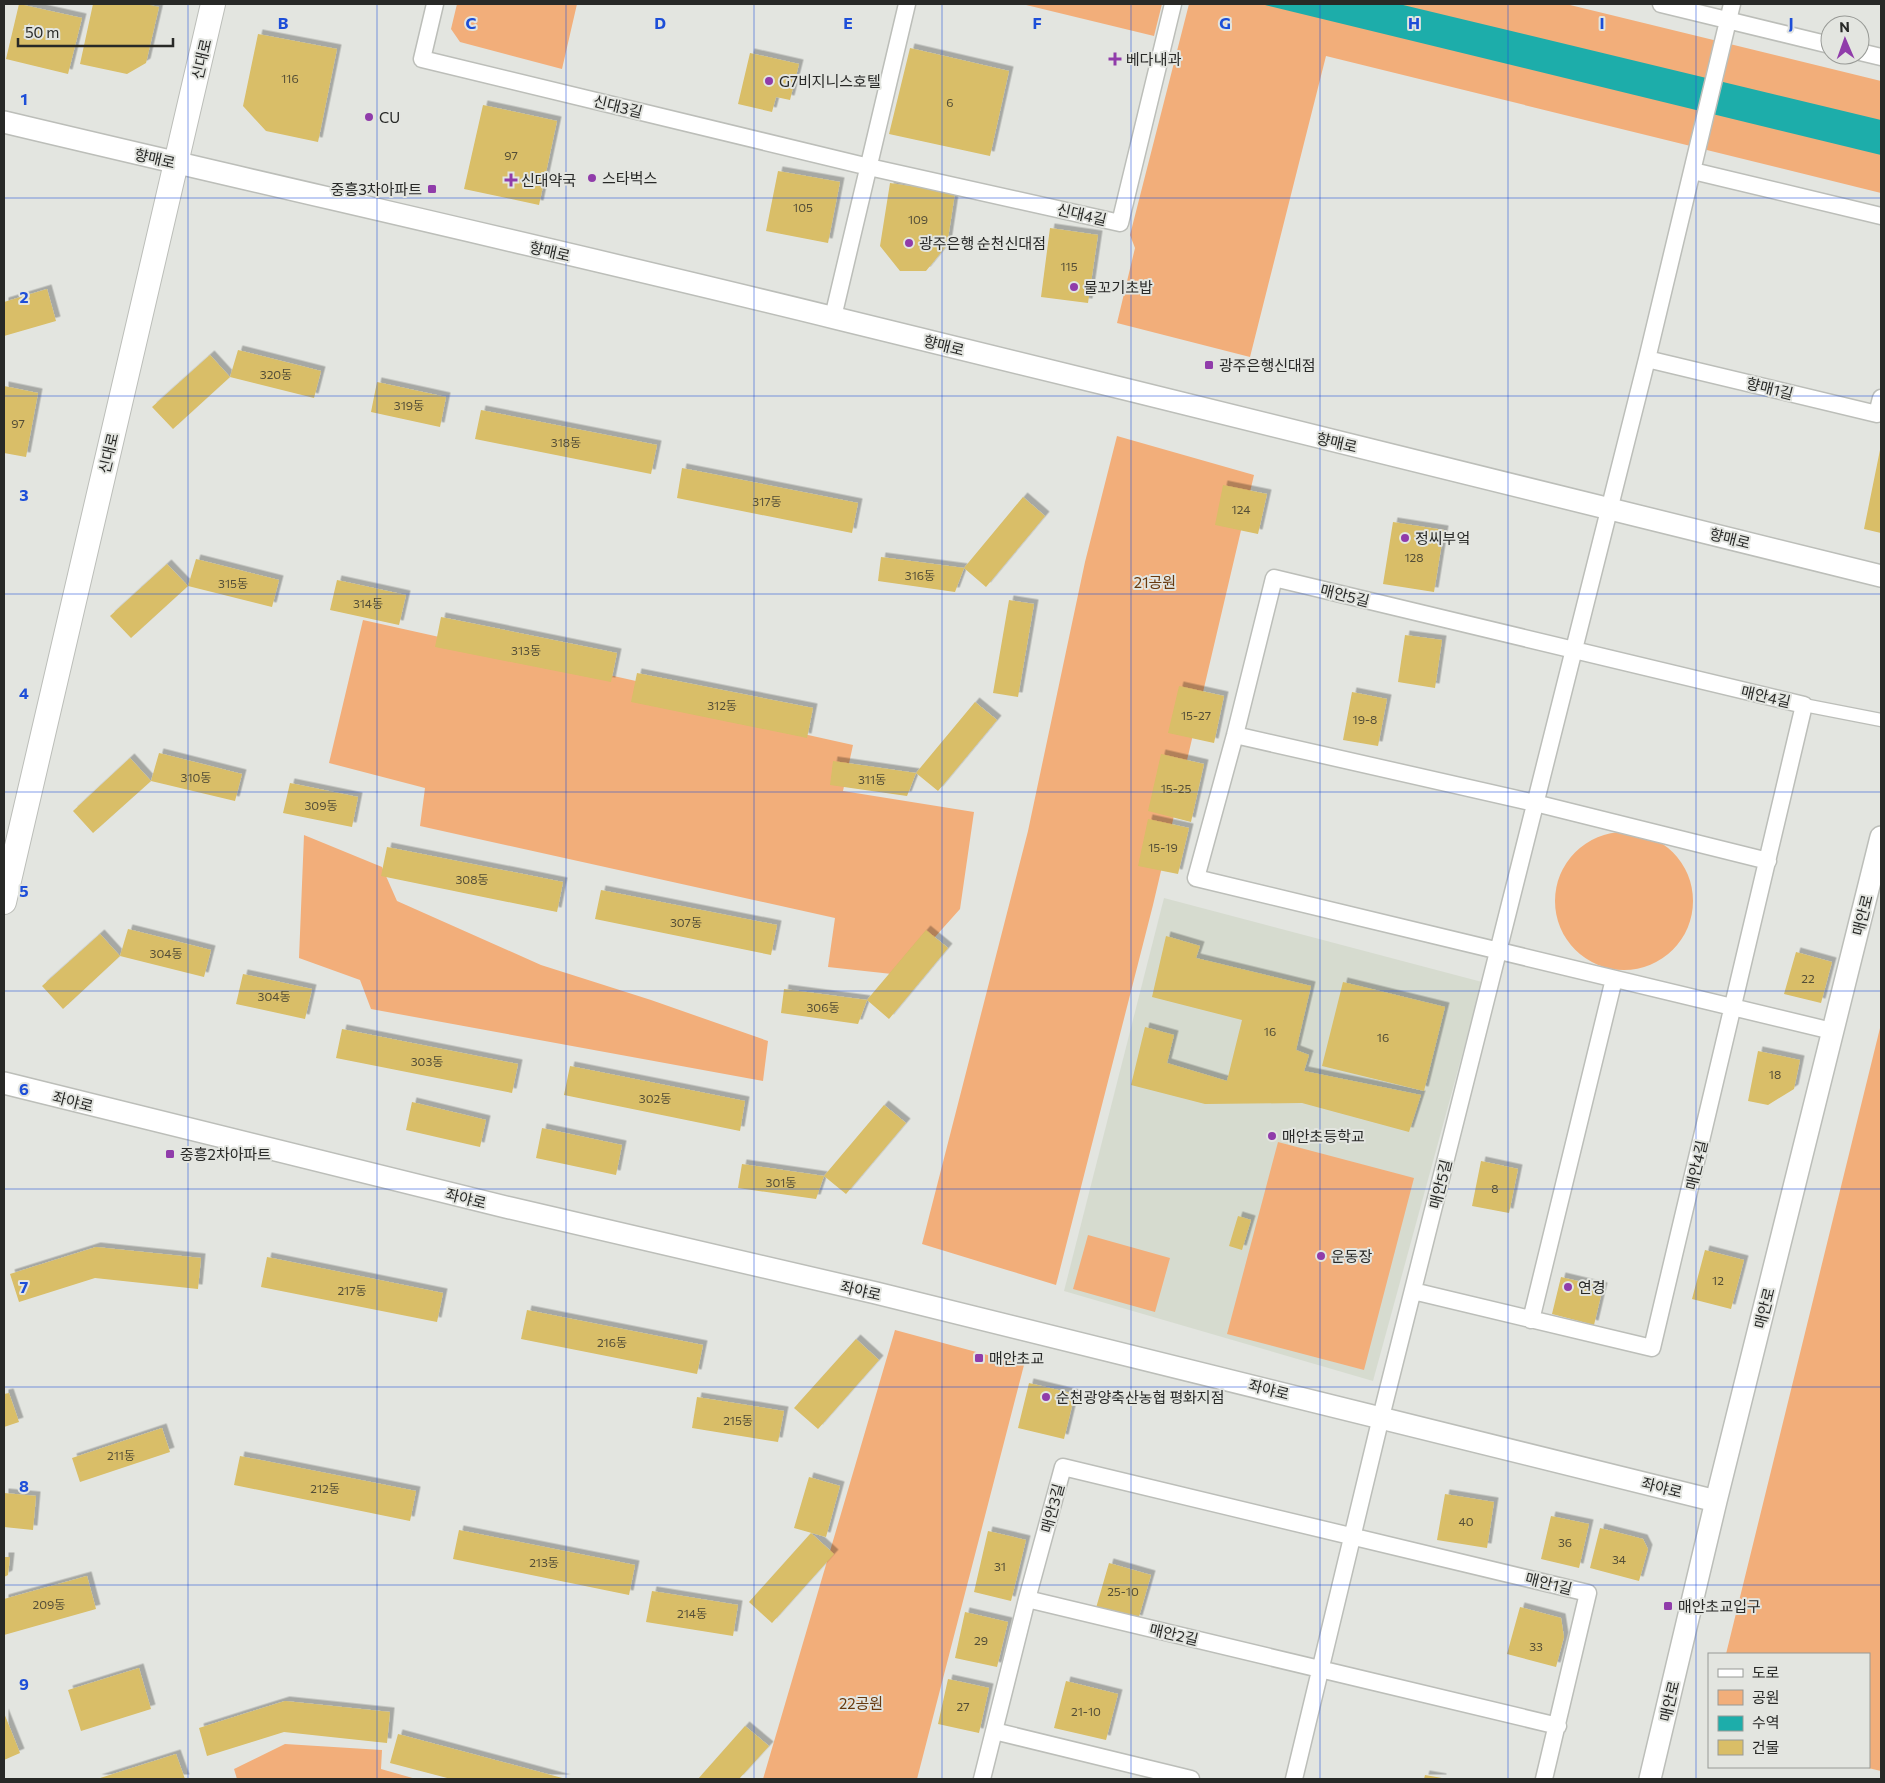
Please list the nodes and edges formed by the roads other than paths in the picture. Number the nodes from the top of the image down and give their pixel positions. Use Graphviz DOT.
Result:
graph roads {
  1 [pos="213,4"];
  2 [pos="435,4"];
  3 [pos="907,4"];
  4 [pos="1661,4"];
  5 [pos="1732,4"];
  6 [pos="1171,12"];
  7 [pos="1729,20"];
  8 [pos="1820,43"];
  9 [pos="4,122"];
  10 [pos="176,163"];
  11 [pos="869,166"];
  12 [pos="1693,171"];
  13 [pos="1881,216"];
  14 [pos="833,317"];
  15 [pos="1647,359"];
  16 [pos="1881,398"];
  17 [pos="1609,507"];
  18 [pos="1881,576"];
  19 [pos="1573,652"];
  20 [pos="1804,705"];
  21 [pos="1881,720"];
  22 [pos="1235,735"];
  23 [pos="1535,803"];
  24 [pos="1881,837"];
  25 [pos="1768,861"];
  26 [pos="4,902"];
  27 [pos="1498,951"];
  28 [pos="1614,979"];
  29 [pos="1734,1008"];
  30 [pos="1832,1031"];
  31 [pos="4,1084"];
  32 [pos="1413,1291"];
  33 [pos="1531,1320"];
  34 [pos="1381,1417"];
  35 [pos="1716,1500"];
  36 [pos="1352,1536"];
  37 [pos="1027,1600"];
  38 [pos="1320,1669"];
  39 [pos="1558,1726"];
  40 [pos="994,1731"];
  41 [pos="982,1779"];
  42 [pos="1191,1779"];
  43 [pos="1294,1779"];
  44 [pos="1544,1779"];
  45 [pos="1650,1779"];
  1 -- 10 [label="main road, 신대로"];
  2 -- 11 [label="street, 신대3길"];
  3 -- 11 [label="street"];
  4 -- 7 [label="street"];
  5 -- 7 [label="street"];
  6 -- 11 [label="street, 신대4길"];
  7 -- 8 [label="street"];
  7 -- 12 [label="street"];
  9 -- 10 [label="street, 향매로"];
  10 -- 14 [label="street, 향매로"];
  10 -- 26 [label="main road, 신대로"];
  11 -- 14 [label="street"];
  12 -- 13 [label="street"];
  12 -- 15 [label="street"];
  14 -- 17 [label="street, 향매로"];
  15 -- 16 [label="street, 향매1길"];
  15 -- 17 [label="street"];
  17 -- 18 [label="street, 향매로"];
  17 -- 19 [label="street, 매안5길"];
  19 -- 20 [label="street, 매안4길"];
  19 -- 22 [label="street, 매안5길"];
  19 -- 23 [label="street, 매안5길"];
  20 -- 21 [label="street"];
  20 -- 25 [label="street, 매안4길"];
  22 -- 23 [label="street"];
  22 -- 27 [label="street, 매안5길"];
  23 -- 25 [label="street"];
  23 -- 27 [label="street, 매안5길"];
  24 -- 30 [label="street, 매안로"];
  25 -- 29 [label="street, 매안4길"];
  27 -- 28 [label="street"];
  27 -- 32 [label="street, 매안5길"];
  28 -- 29 [label="street"];
  28 -- 33 [label="street"];
  29 -- 30 [label="street"];
  29 -- 33 [label="street, 매안4길"];
  30 -- 35 [label="street, 매안로"];
  31 -- 34 [label="street, 좌야로"];
  32 -- 33 [label="street, 매안4길"];
  32 -- 34 [label="street, 매안5길"];
  34 -- 35 [label="street, 좌야로"];
  34 -- 36 [label="street"];
  35 -- 45 [label="street, 매안로"];
  36 -- 37 [label="street, 매안3길"];
  36 -- 38 [label="street"];
  36 -- 39 [label="street, 매안1길"];
  37 -- 38 [label="street, 매안2길"];
  37 -- 40 [label="street, 매안3길"];
  38 -- 39 [label="street, 매안2길"];
  38 -- 43 [label="street"];
  39 -- 44 [label="street, 매안1길"];
  40 -- 41 [label="street, 매안3길"];
  40 -- 42 [label="street"];
}
